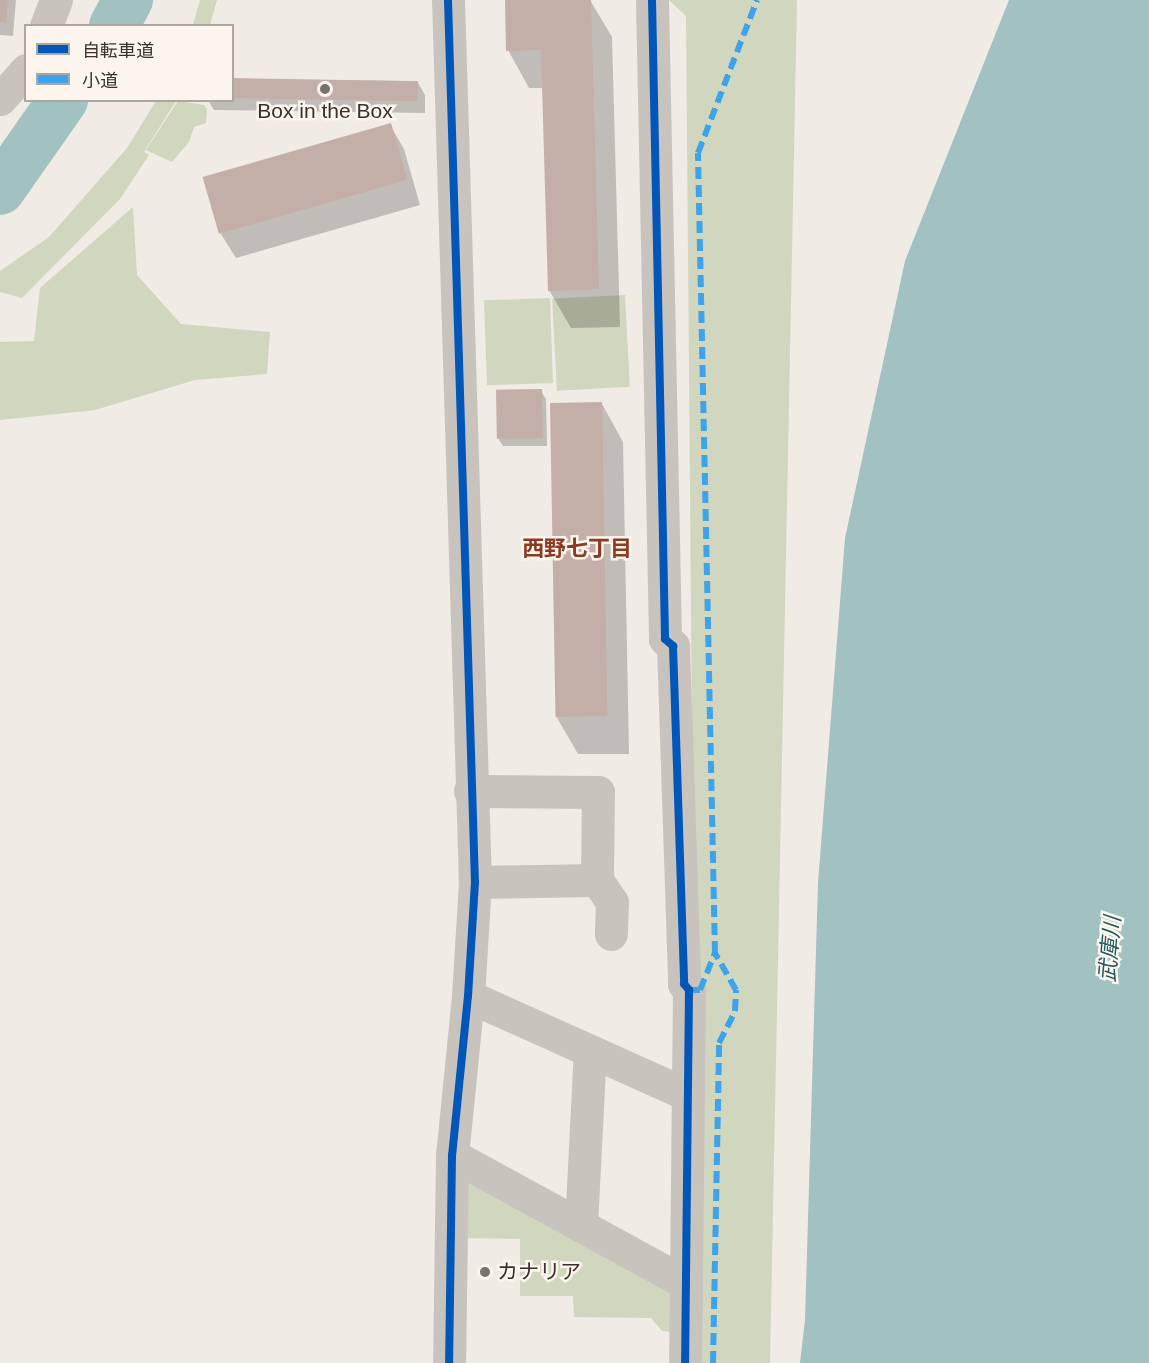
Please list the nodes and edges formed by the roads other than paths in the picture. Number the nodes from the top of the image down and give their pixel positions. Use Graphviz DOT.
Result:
graph roads {
  1 [pos="56,0"];
  2 [pos="448,0"];
  3 [pos="652,0"];
  4 [pos="47,24"];
  5 [pos="24,72"];
  6 [pos="0,99"];
  7 [pos="470,791"];
  8 [pos="597,880"];
  9 [pos="475,882"];
  10 [pos="611,934"];
  11 [pos="468,996"];
  12 [pos="590,1051"];
  13 [pos="688,1095"];
  14 [pos="452,1155"];
  15 [pos="581,1226"];
  16 [pos="686,1283"];
  17 [pos="449,1363"];
  18 [pos="685,1363"];
  1 -- 4 [label="street"];
  2 -- 7 [label="street"];
  3 -- 13 [label="street"];
  5 -- 6 [label="street"];
  7 -- 8 [label="street"];
  7 -- 9 [label="street"];
  8 -- 9 [label="street"];
  8 -- 10 [label="street"];
  9 -- 11 [label="street"];
  11 -- 12 [label="street"];
  11 -- 14 [label="street"];
  12 -- 13 [label="street"];
  12 -- 15 [label="street"];
  13 -- 16 [label="street"];
  14 -- 15 [label="street"];
  14 -- 17 [label="street"];
  15 -- 16 [label="street"];
  16 -- 18 [label="street"];
}
